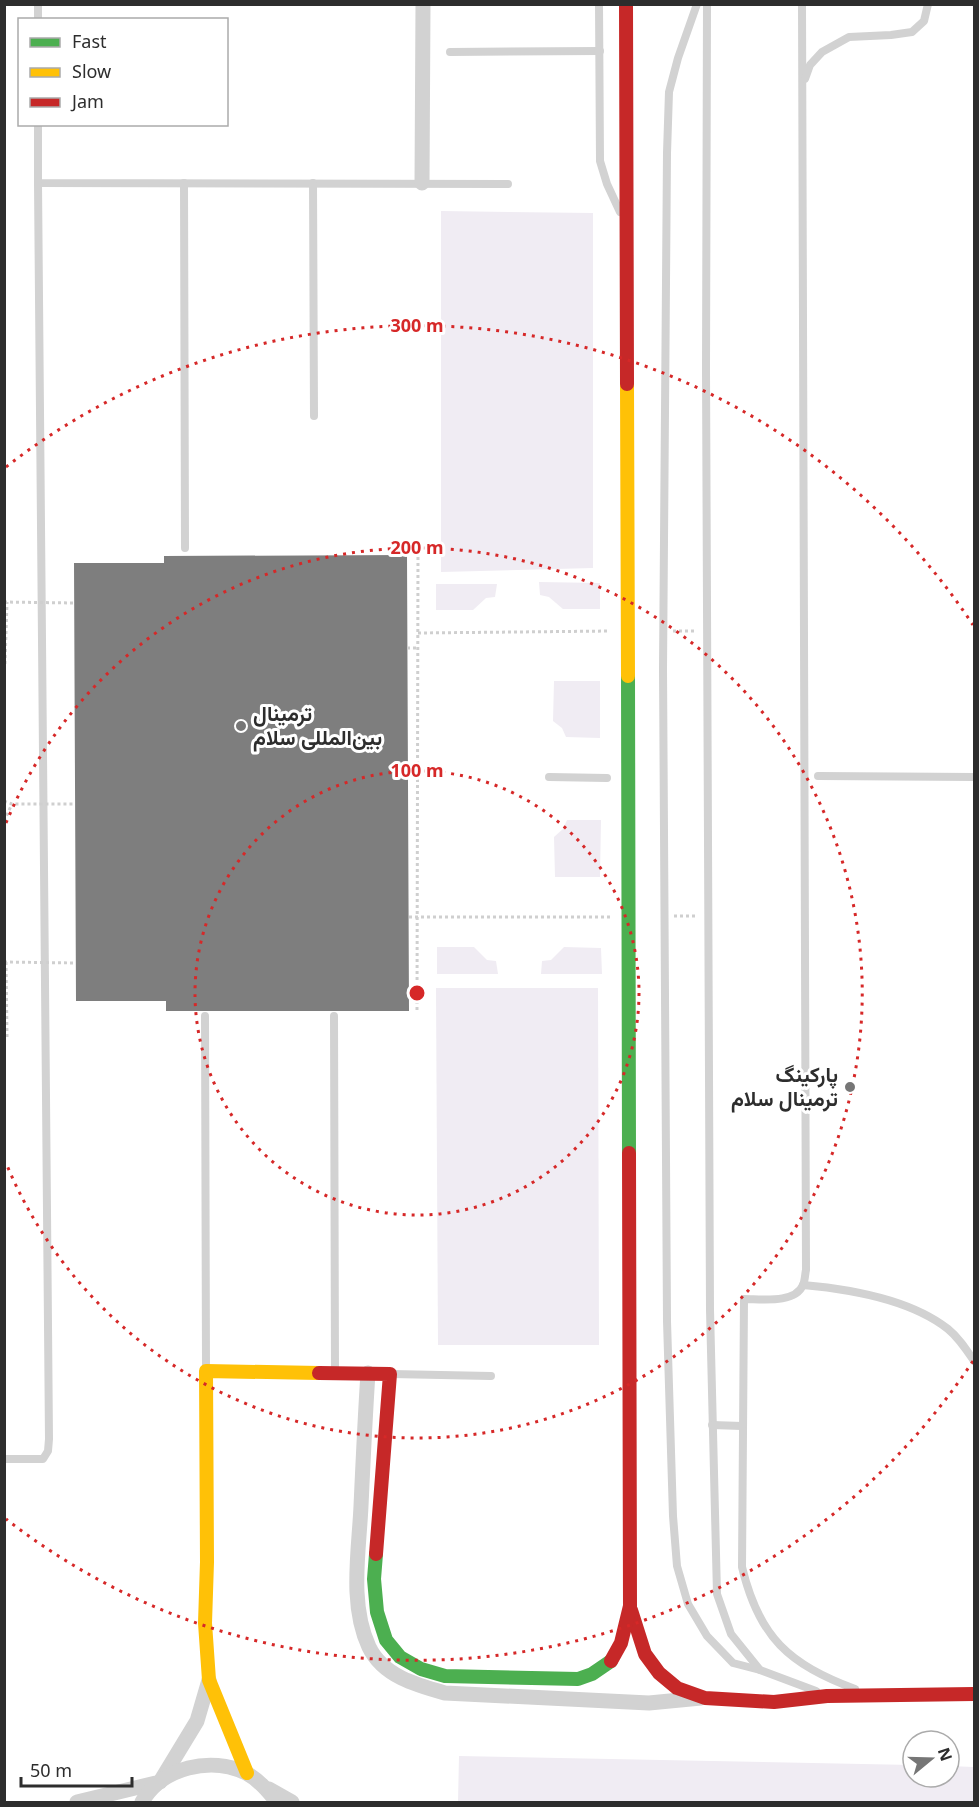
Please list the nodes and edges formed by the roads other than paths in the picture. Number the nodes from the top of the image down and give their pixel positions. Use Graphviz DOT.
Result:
graph roads {
  1 [pos="423,4"];
  2 [pos="599,4"];
  3 [pos="626,4"];
  4 [pos="697,4"];
  5 [pos="707,4"];
  6 [pos="802,4"];
  7 [pos="928,4"];
  8 [pos="600,51"];
  9 [pos="450,52"];
  10 [pos="802,87"];
  11 [pos="38,126"];
  12 [pos="38,183"];
  13 [pos="184,183"];
  14 [pos="313,183"];
  15 [pos="422,183"];
  16 [pos="508,184"];
  17 [pos="626,227"];
  18 [pos="314,416"];
  19 [pos="185,548"];
  20 [pos="818,776"];
  21 [pos="549,777"];
  22 [pos="975,777"];
  23 [pos="606,778"];
  24 [pos="205,1016"];
  25 [pos="334,1016"];
  26 [pos="803,1285"];
  27 [pos="975,1361"];
  28 [pos="206,1371"];
  29 [pos="335,1373"];
  30 [pos="368,1373"];
  31 [pos="390,1374"];
  32 [pos="491,1376"];
  33 [pos="712,1425"];
  34 [pos="742,1426"];
  35 [pos="4,1459"];
  36 [pos="630,1606"];
  37 [pos="760,1670"];
  38 [pos="209,1680"];
  39 [pos="975,1694"];
  40 [pos="872,1695"];
  41 [pos="827,1696"];
  42 [pos="705,1698"];
  43 [pos="247,1773"];
  44 [pos="160,1782"];
  45 [pos="264,1786"];
  46 [pos="77,1803"];
  47 [pos="142,1803"];
  48 [pos="277,1803"];
  49 [pos="292,1803"];
  1 -- 15 [label="street"];
  2 -- 8 [label="lane"];
  3 -- 17 [label="street"];
  4 -- 37 [label="lane"];
  5 -- 33 [label="lane"];
  6 -- 10 [label="lane"];
  7 -- 10 [label="lane"];
  8 -- 9 [label="lane"];
  8 -- 17 [label="lane"];
  10 -- 26 [label="lane"];
  11 -- 12 [label="lane"];
  12 -- 13 [label="lane"];
  12 -- 35 [label="lane"];
  13 -- 14 [label="lane"];
  13 -- 19 [label="lane"];
  14 -- 15 [label="lane"];
  14 -- 18 [label="lane"];
  15 -- 16 [label="lane"];
  17 -- 36 [label="street"];
  20 -- 22 [label="lane"];
  21 -- 23 [label="lane"];
  24 -- 28 [label="lane"];
  25 -- 29 [label="lane"];
  26 -- 27 [label="lane"];
  26 -- 34 [label="lane"];
  28 -- 29 [label="street"];
  28 -- 38 [label="street"];
  29 -- 30 [label="street"];
  30 -- 31 [label="street"];
  30 -- 42 [label="street"];
  31 -- 32 [label="lane"];
  31 -- 36 [label="street"];
  33 -- 34 [label="lane"];
  33 -- 37 [label="lane"];
  34 -- 40 [label="lane"];
  36 -- 42 [label="street"];
  37 -- 41 [label="lane"];
  38 -- 43 [label="street"];
  38 -- 44 [label="street"];
  39 -- 40 [label="street"];
  40 -- 41 [label="street"];
  41 -- 42 [label="street"];
  43 -- 44 [label="street"];
  43 -- 45 [label="street"];
  44 -- 46 [label="street"];
  44 -- 47 [label="street"];
  45 -- 48 [label="street"];
  45 -- 49 [label="street"];
}
